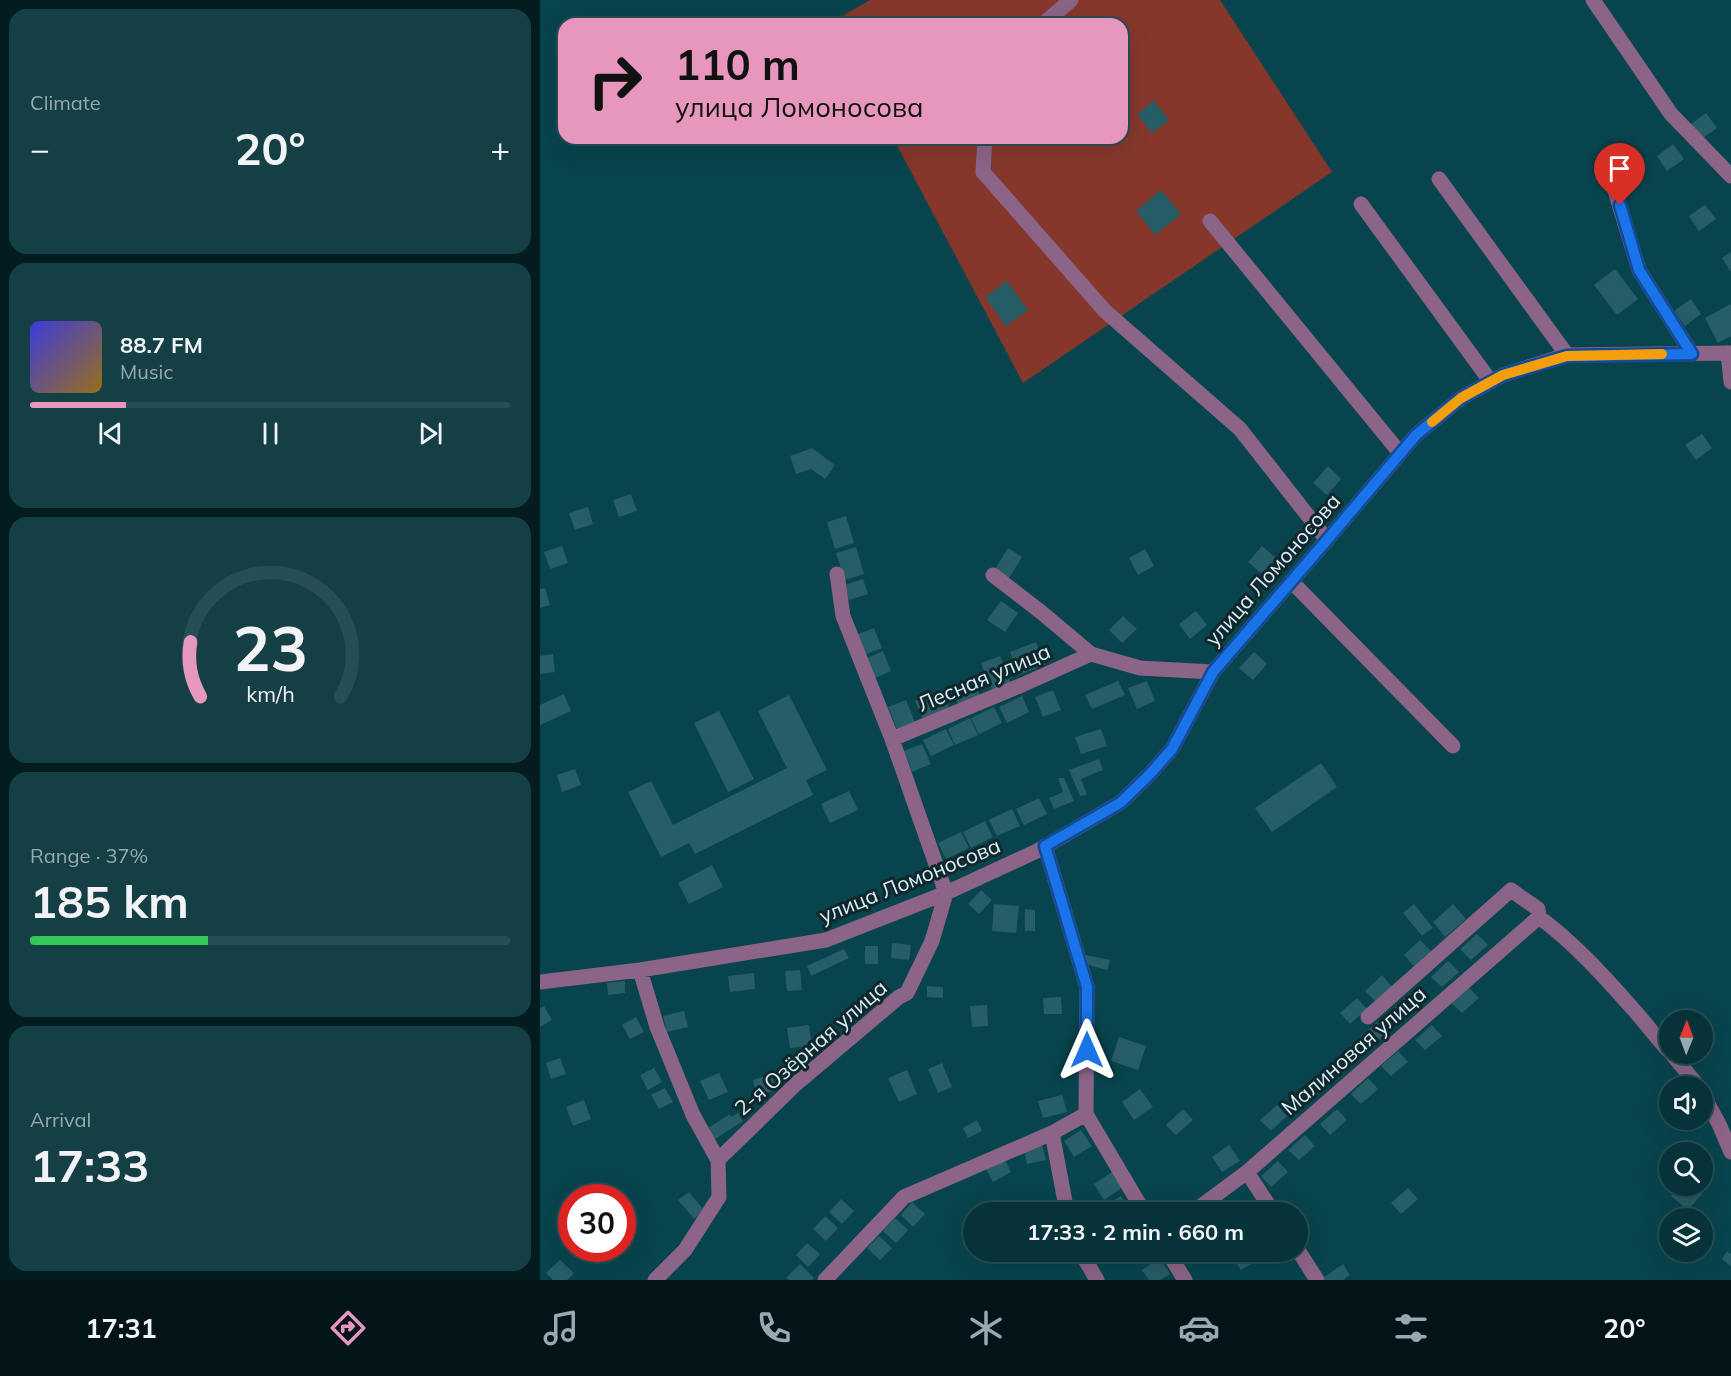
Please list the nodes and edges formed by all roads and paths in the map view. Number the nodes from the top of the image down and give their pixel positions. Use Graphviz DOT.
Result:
graph roads {
  1 [pos="1071,0"];
  2 [pos="1593,0"];
  3 [pos="1050,18"];
  4 [pos="985,144"];
  5 [pos="1731,176"];
  6 [pos="1439,179"];
  7 [pos="1613,184"];
  8 [pos="1361,204"];
  9 [pos="1210,221"];
  10 [pos="1729,353"];
  11 [pos="1692,354"];
  12 [pos="1567,356"];
  13 [pos="1491,382"];
  14 [pos="1731,382"];
  15 [pos="1400,453"];
  16 [pos="1327,540"];
  17 [pos="837,573"];
  18 [pos="993,575"];
  19 [pos="1291,581"];
  20 [pos="1091,654"];
  21 [pos="1213,672"];
  22 [pos="892,739"];
  23 [pos="1453,746"];
  24 [pos="1045,846"];
  25 [pos="946,893"];
  26 [pos="1539,917"];
  27 [pos="640,970"];
  28 [pos="540,982"];
  29 [pos="1368,1017"];
  30 [pos="1659,1041"];
  31 [pos="1680,1064"];
  32 [pos="1690,1076"];
  33 [pos="1713,1113"];
  34 [pos="1086,1114"];
  35 [pos="1052,1133"];
  36 [pos="1731,1152"];
  37 [pos="718,1160"];
  38 [pos="1248,1172"];
  39 [pos="1065,1202"];
  40 [pos="1138,1202"];
  41 [pos="1207,1202"];
  42 [pos="1267,1202"];
  43 [pos="1086,1262"];
  44 [pos="1174,1262"];
  45 [pos="1306,1262"];
  46 [pos="655,1280"];
  47 [pos="825,1280"];
  48 [pos="1097,1280"];
  49 [pos="1185,1280"];
  50 [pos="1317,1280"];
  1 -- 3 [label="street"];
  2 -- 5 [label="street"];
  4 -- 16 [label="street"];
  6 -- 12 [label="street"];
  7 -- 11 [label="street"];
  8 -- 13 [label="street"];
  9 -- 15 [label="street"];
  10 -- 11 [label="street, улица Ломоносова"];
  10 -- 14 [label="street"];
  11 -- 12 [label="street, улица Ломоносова"];
  12 -- 13 [label="street, улица Ломоносова"];
  13 -- 15 [label="street, улица Ломоносова"];
  15 -- 16 [label="street, улица Ломоносова"];
  16 -- 19 [label="street, улица Ломоносова"];
  17 -- 22 [label="street"];
  18 -- 20 [label="street"];
  19 -- 21 [label="street, улица Ломоносова"];
  19 -- 23 [label="street"];
  20 -- 21 [label="street"];
  20 -- 22 [label="street, Лесная улица"];
  21 -- 24 [label="street, улица Ломоносова"];
  22 -- 25 [label="street"];
  24 -- 25 [label="street, улица Ломоносова"];
  24 -- 34 [label="street"];
  25 -- 27 [label="street, улица Ломоносова"];
  25 -- 37 [label="street, 2-я Озёрная улица"];
  26 -- 29 [label="street"];
  26 -- 30 [label="street"];
  26 -- 38 [label="street, Малиновая улица"];
  27 -- 28 [label="street, улица Ломоносова"];
  27 -- 37 [label="street"];
  31 -- 32 [label="street"];
  33 -- 36 [label="street"];
  34 -- 35 [label="street"];
  34 -- 40 [label="street"];
  35 -- 39 [label="street"];
  35 -- 47 [label="street"];
  37 -- 46 [label="street"];
  38 -- 41 [label="street, Малиновая улица"];
  38 -- 42 [label="street"];
  43 -- 48 [label="street"];
  44 -- 49 [label="street"];
  45 -- 50 [label="street"];
}
